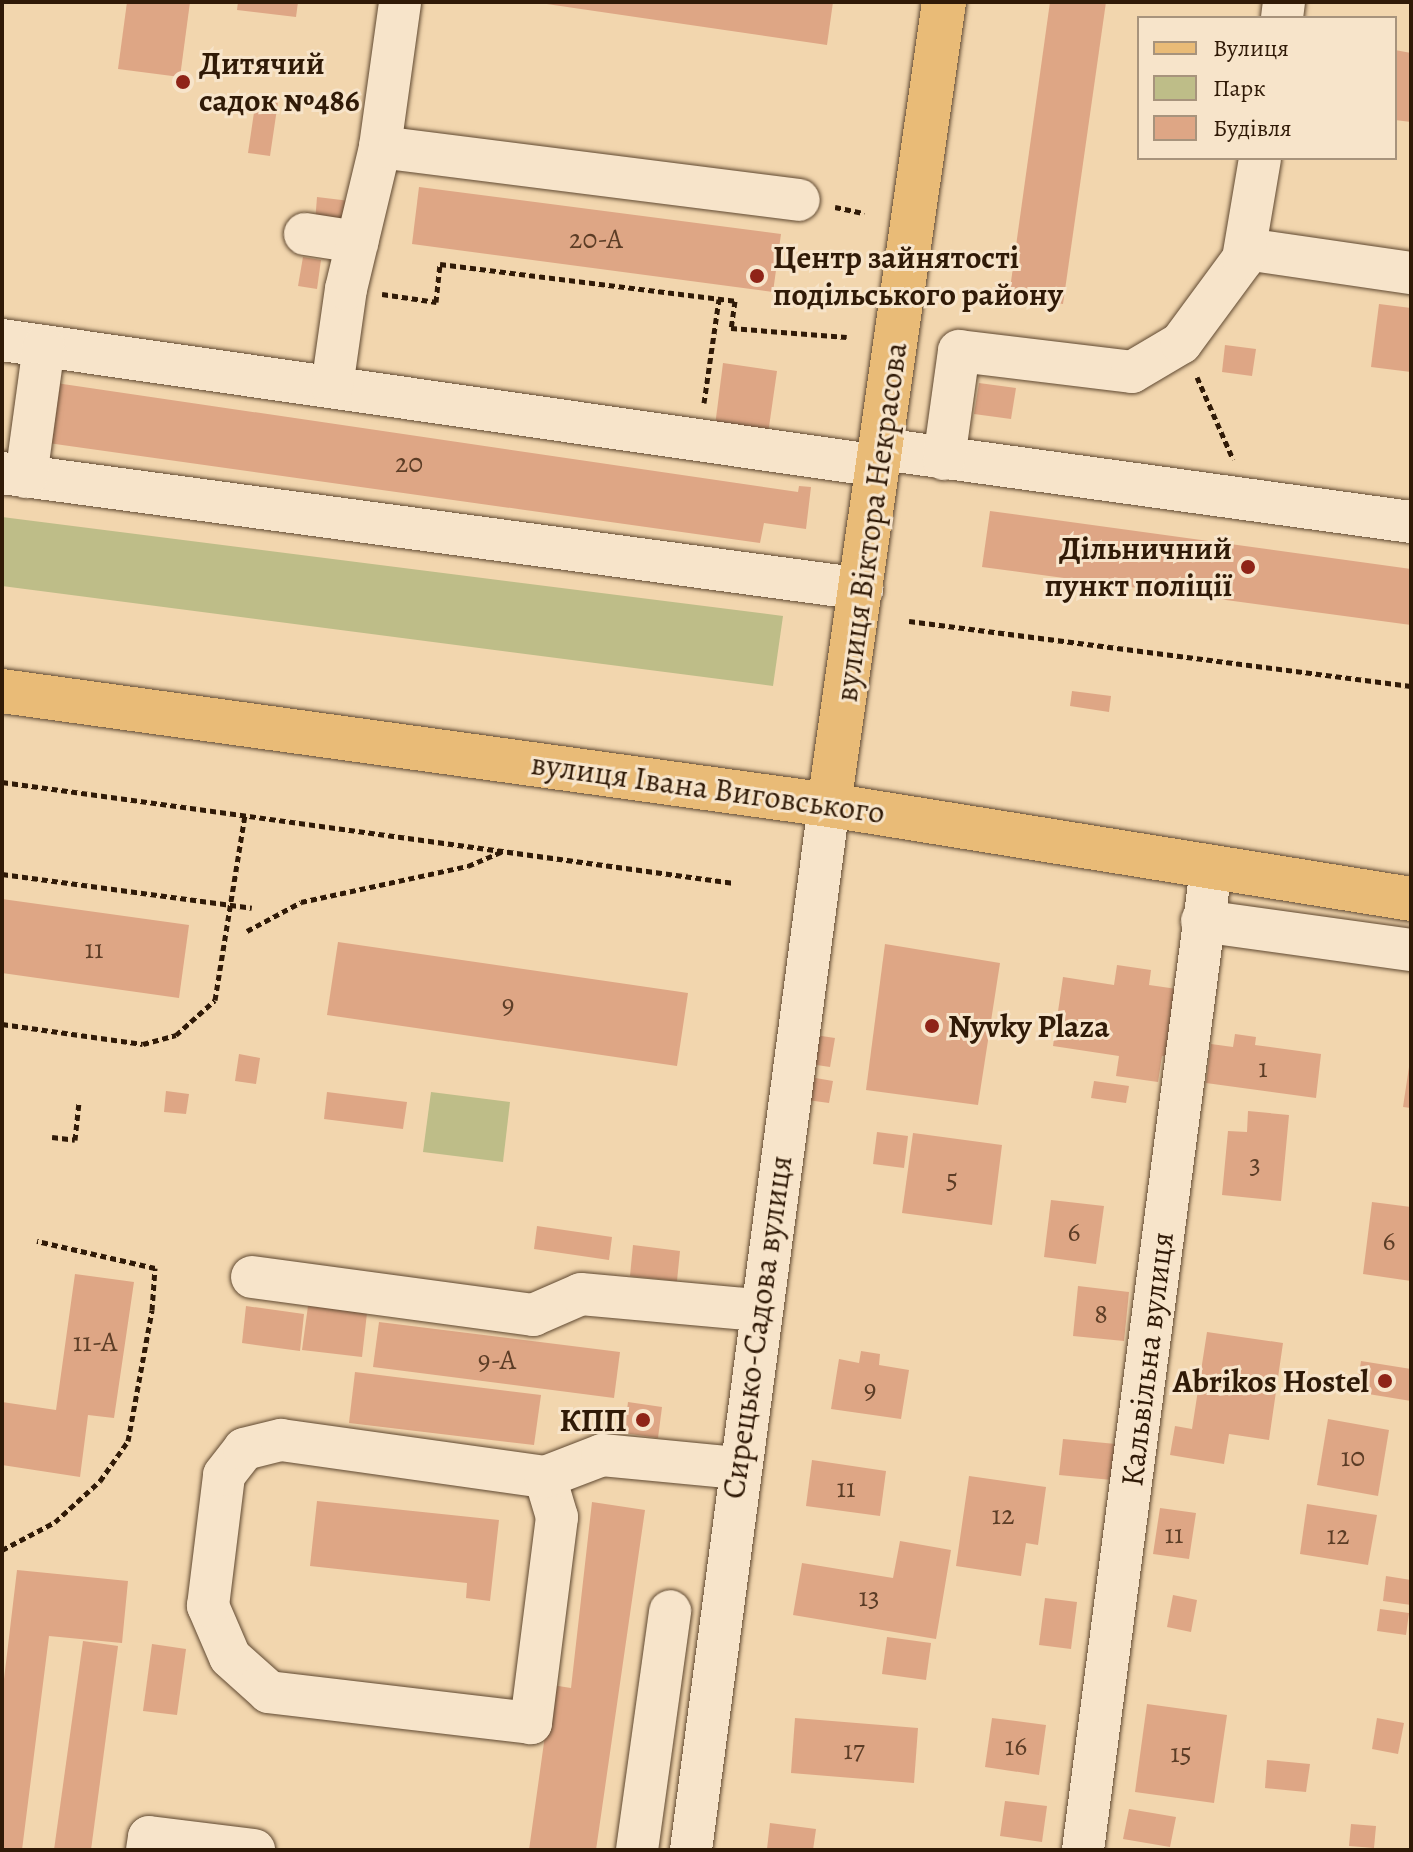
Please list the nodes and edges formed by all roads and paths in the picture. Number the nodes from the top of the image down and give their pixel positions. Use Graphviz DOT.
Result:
graph roads {
  1 [pos="400,2"];
  2 [pos="944,2"];
  3 [pos="380,147"];
  4 [pos="1260,160"];
  5 [pos="799,200"];
  6 [pos="305,234"];
  7 [pos="357,242"];
  8 [pos="1246,249"];
  9 [pos="1411,273"];
  10 [pos="346,289"];
  11 [pos="719,299"];
  12 [pos="847,337"];
  13 [pos="2,340"];
  14 [pos="1181,343"];
  15 [pos="44,346"];
  16 [pos="332,387"];
  17 [pos="698,440"];
  18 [pos="880,458"];
  19 [pos="944,459"];
  20 [pos="14,475"];
  21 [pos="1252,500"];
  22 [pos="1411,522"];
  23 [pos="862,589"];
  24 [pos="909,621"];
  25 [pos="1411,686"];
  26 [pos="2,691"];
  27 [pos="2,782"];
  28 [pos="829,805"];
  29 [pos="245,814"];
  30 [pos="504,850"];
  31 [pos="1211,868"];
  32 [pos="2,874"];
  33 [pos="734,883"];
  34 [pos="1411,899"];
  35 [pos="233,905"];
  36 [pos="252,908"];
  37 [pos="1202,921"];
  38 [pos="247,931"];
  39 [pos="1411,950"];
  40 [pos="2,1024"];
  41 [pos="79,1101"];
  42 [pos="52,1137"];
  43 [pos="37,1241"];
  44 [pos="252,1277"];
  45 [pos="758,1310"];
  46 [pos="738,1468"];
  47 [pos="545,1477"];
  48 [pos="2,1550"];
  49 [pos="670,1611"];
  50 [pos="147,1850"];
  51 [pos="247,1850"];
  52 [pos="637,1850"];
  53 [pos="691,1850"];
  54 [pos="1083,1850"];
  1 -- 3 [label="street"];
  2 -- 18 [label="main road, вулиця Віктора Некрасова"];
  3 -- 5 [label="street"];
  3 -- 7 [label="street"];
  4 -- 8 [label="street"];
  6 -- 7 [label="street"];
  7 -- 10 [label="street"];
  8 -- 9 [label="street"];
  8 -- 14 [label="street"];
  10 -- 11 [label="path"];
  10 -- 16 [label="street"];
  11 -- 12 [label="path"];
  11 -- 17 [label="path"];
  13 -- 15 [label="street"];
  14 -- 19 [label="street"];
  14 -- 21 [label="path"];
  15 -- 16 [label="street"];
  15 -- 20 [label="street"];
  16 -- 17 [label="street"];
  17 -- 18 [label="street"];
  18 -- 19 [label="street"];
  18 -- 23 [label="main road, вулиця Віктора Некрасова"];
  19 -- 21 [label="street"];
  20 -- 23 [label="street"];
  21 -- 22 [label="street"];
  23 -- 28 [label="main road, вулиця Віктора Некрасова"];
  24 -- 25 [label="path"];
  26 -- 28 [label="main road, вулиця Івана Виговського"];
  27 -- 29 [label="path"];
  28 -- 31 [label="main road, вулиця Івана Виговського"];
  28 -- 45 [label="street, Сирецько-Садова вулиця"];
  29 -- 30 [label="path"];
  29 -- 35 [label="path"];
  30 -- 33 [label="path"];
  30 -- 38 [label="path"];
  31 -- 34 [label="main road, вулиця Івана Виговського"];
  31 -- 37 [label="street, Кальвільна вулиця"];
  32 -- 35 [label="path"];
  35 -- 36 [label="path"];
  35 -- 40 [label="path"];
  37 -- 39 [label="street"];
  37 -- 54 [label="street, Кальвільна вулиця"];
  41 -- 42 [label="path"];
  43 -- 48 [label="path"];
  44 -- 45 [label="street"];
  45 -- 46 [label="street, Сирецько-Садова вулиця"];
  46 -- 47 [label="street"];
  46 -- 53 [label="street, Сирецько-Садова вулиця"];
  47 -- 47 [label="street"];
  49 -- 52 [label="street"];
  50 -- 51 [label="street"];
}
